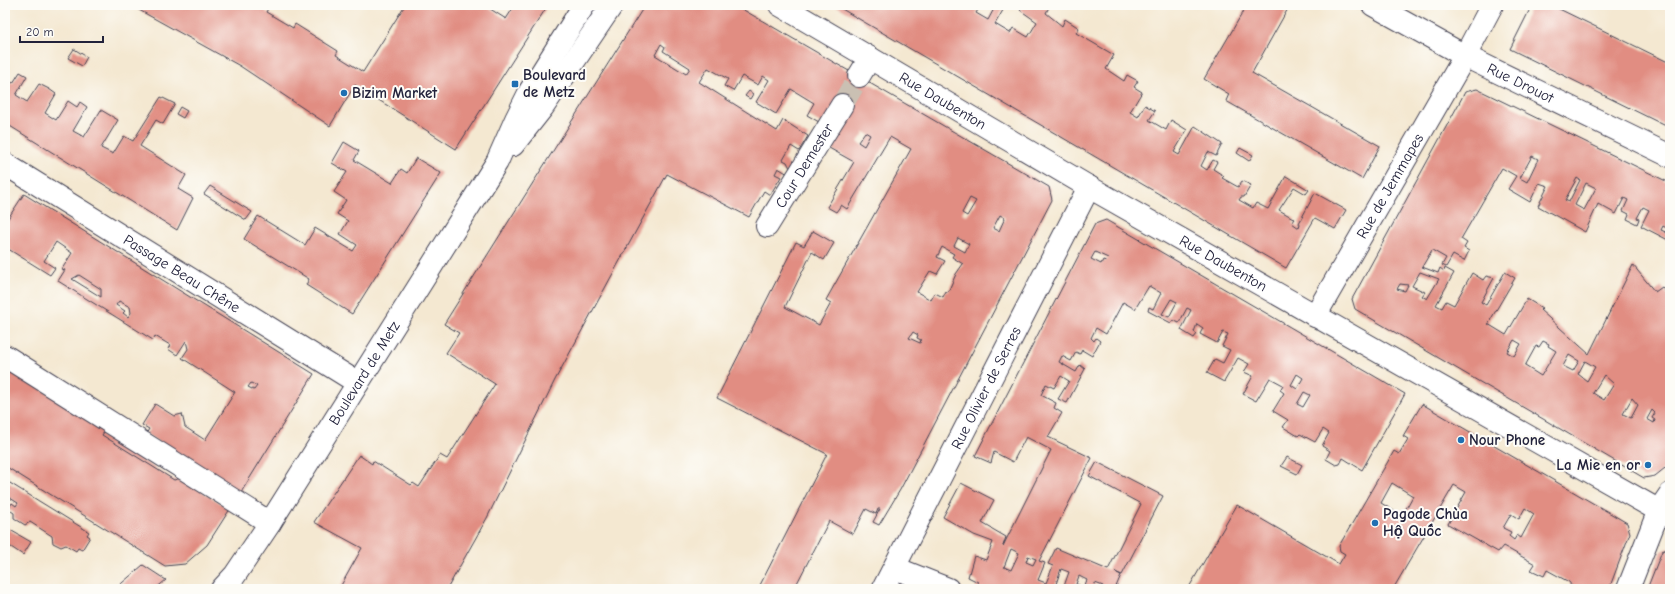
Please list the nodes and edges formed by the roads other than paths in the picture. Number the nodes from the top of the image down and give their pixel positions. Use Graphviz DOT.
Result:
graph roads {
  1 [pos="584,5"];
  2 [pos="612,5"];
  3 [pos="780,5"];
  4 [pos="1373,5"];
  5 [pos="1492,5"];
  6 [pos="1465,56"];
  7 [pos="870,58"];
  8 [pos="859,76"];
  9 [pos="842,105"];
  10 [pos="1670,156"];
  11 [pos="497,162"];
  12 [pos="5,164"];
  13 [pos="1089,187"];
  14 [pos="767,226"];
  15 [pos="1315,316"];
  16 [pos="5,356"];
  17 [pos="358,383"];
  18 [pos="1666,507"];
  19 [pos="270,523"];
  20 [pos="256,543"];
  21 [pos="894,568"];
  22 [pos="210,589"];
  23 [pos="222,589"];
  24 [pos="883,589"];
  25 [pos="948,589"];
  26 [pos="1628,589"];
  1 -- 11 [label="street, Boulevard de Metz"];
  2 -- 11 [label="street, Boulevard de Metz"];
  3 -- 7 [label="street, Rue Daubenton"];
  4 -- 6 [label="street, Rue Drouot"];
  5 -- 6 [label="street, Rue de Jemmapes"];
  6 -- 10 [label="street, Rue Drouot"];
  6 -- 15 [label="street, Rue de Jemmapes"];
  7 -- 8 [label="street"];
  7 -- 13 [label="street, Rue Daubenton"];
  9 -- 14 [label="street, Cour Demester"];
  11 -- 17 [label="street, Boulevard de Metz"];
  12 -- 17 [label="street, Passage Beau Chêne"];
  13 -- 15 [label="street, Rue Daubenton"];
  13 -- 21 [label="street, Rue Olivier de Serres"];
  15 -- 18 [label="street, Rue Daubenton"];
  16 -- 19 [label="street"];
  17 -- 19 [label="street, Boulevard de Metz"];
  18 -- 26 [label="street"];
  19 -- 20 [label="street, Boulevard de Metz"];
  20 -- 22 [label="street, Boulevard de Metz"];
  20 -- 23 [label="street, Boulevard de Metz"];
  21 -- 24 [label="street, Rue Olivier de Serres"];
  21 -- 25 [label="street"];
}
